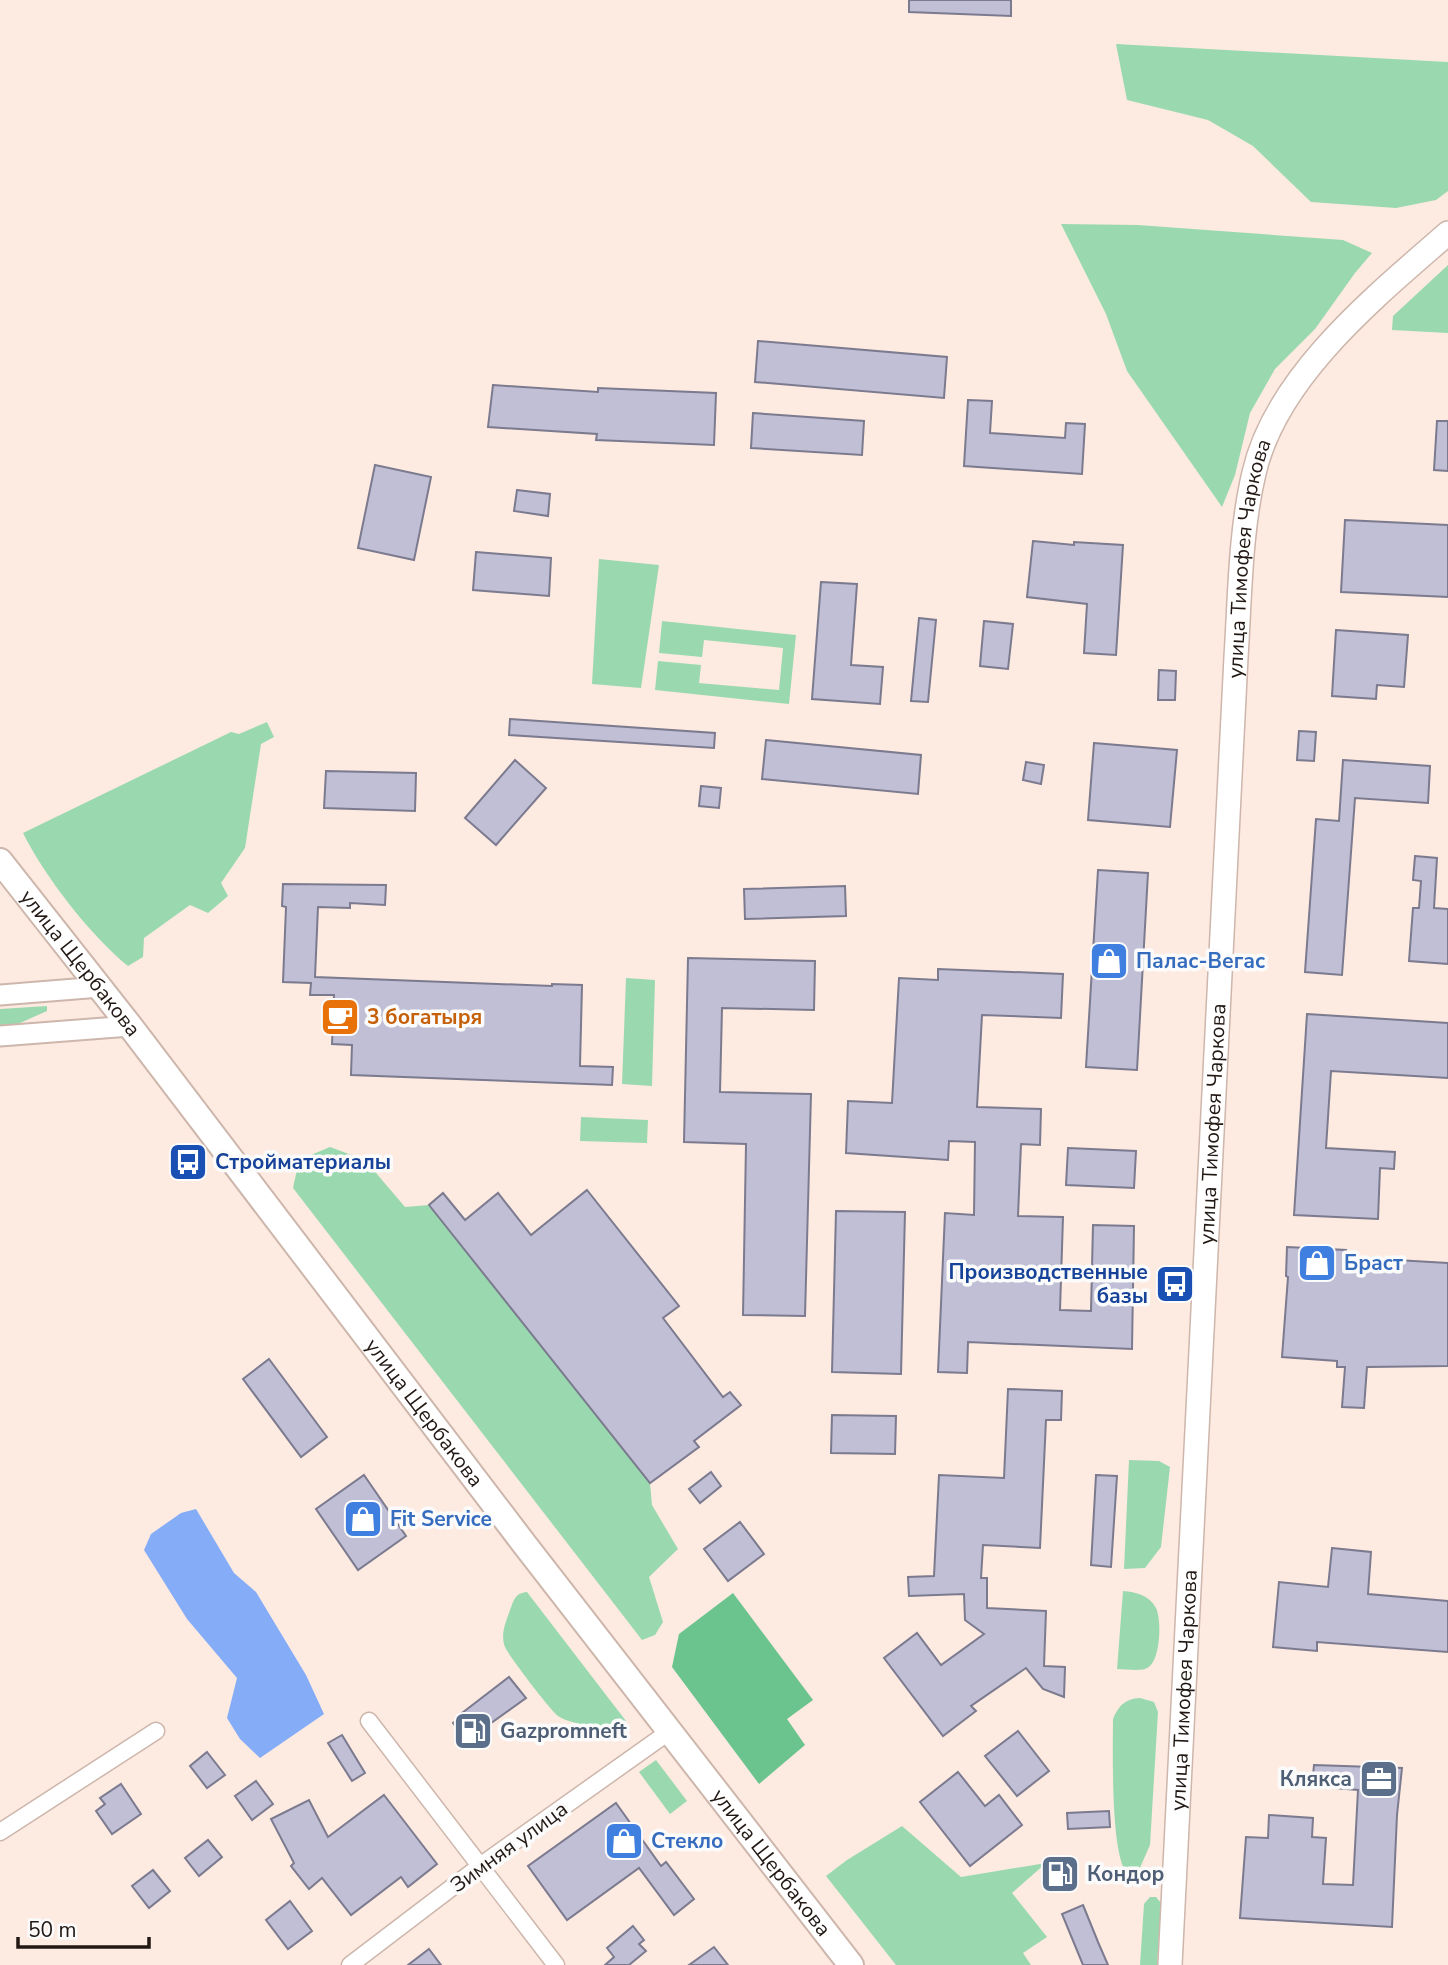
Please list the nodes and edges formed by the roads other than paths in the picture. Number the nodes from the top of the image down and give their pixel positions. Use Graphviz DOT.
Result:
graph roads {
  1 [pos="1448,233"];
  2 [pos="0,862"];
  3 [pos="100,987"];
  4 [pos="0,995"];
  5 [pos="130,1026"];
  6 [pos="0,1036"];
  7 [pos="369,1721"];
  8 [pos="156,1731"];
  9 [pos="670,1731"];
  10 [pos="0,1832"];
  11 [pos="481,1866"];
  12 [pos="350,1965"];
  13 [pos="556,1965"];
  14 [pos="851,1965"];
  15 [pos="1170,1965"];
  1 -- 15 [label="main road, улица Тимофея Чаркова"];
  2 -- 3 [label="main road, улица Щербакова"];
  3 -- 4 [label="street"];
  3 -- 5 [label="main road, улица Щербакова"];
  5 -- 6 [label="street"];
  5 -- 9 [label="main road, улица Щербакова"];
  7 -- 11 [label="street"];
  8 -- 10 [label="street"];
  9 -- 11 [label="street, Зимняя улица"];
  9 -- 14 [label="main road, улица Щербакова"];
  11 -- 12 [label="street, Зимняя улица"];
  11 -- 13 [label="street"];
}
